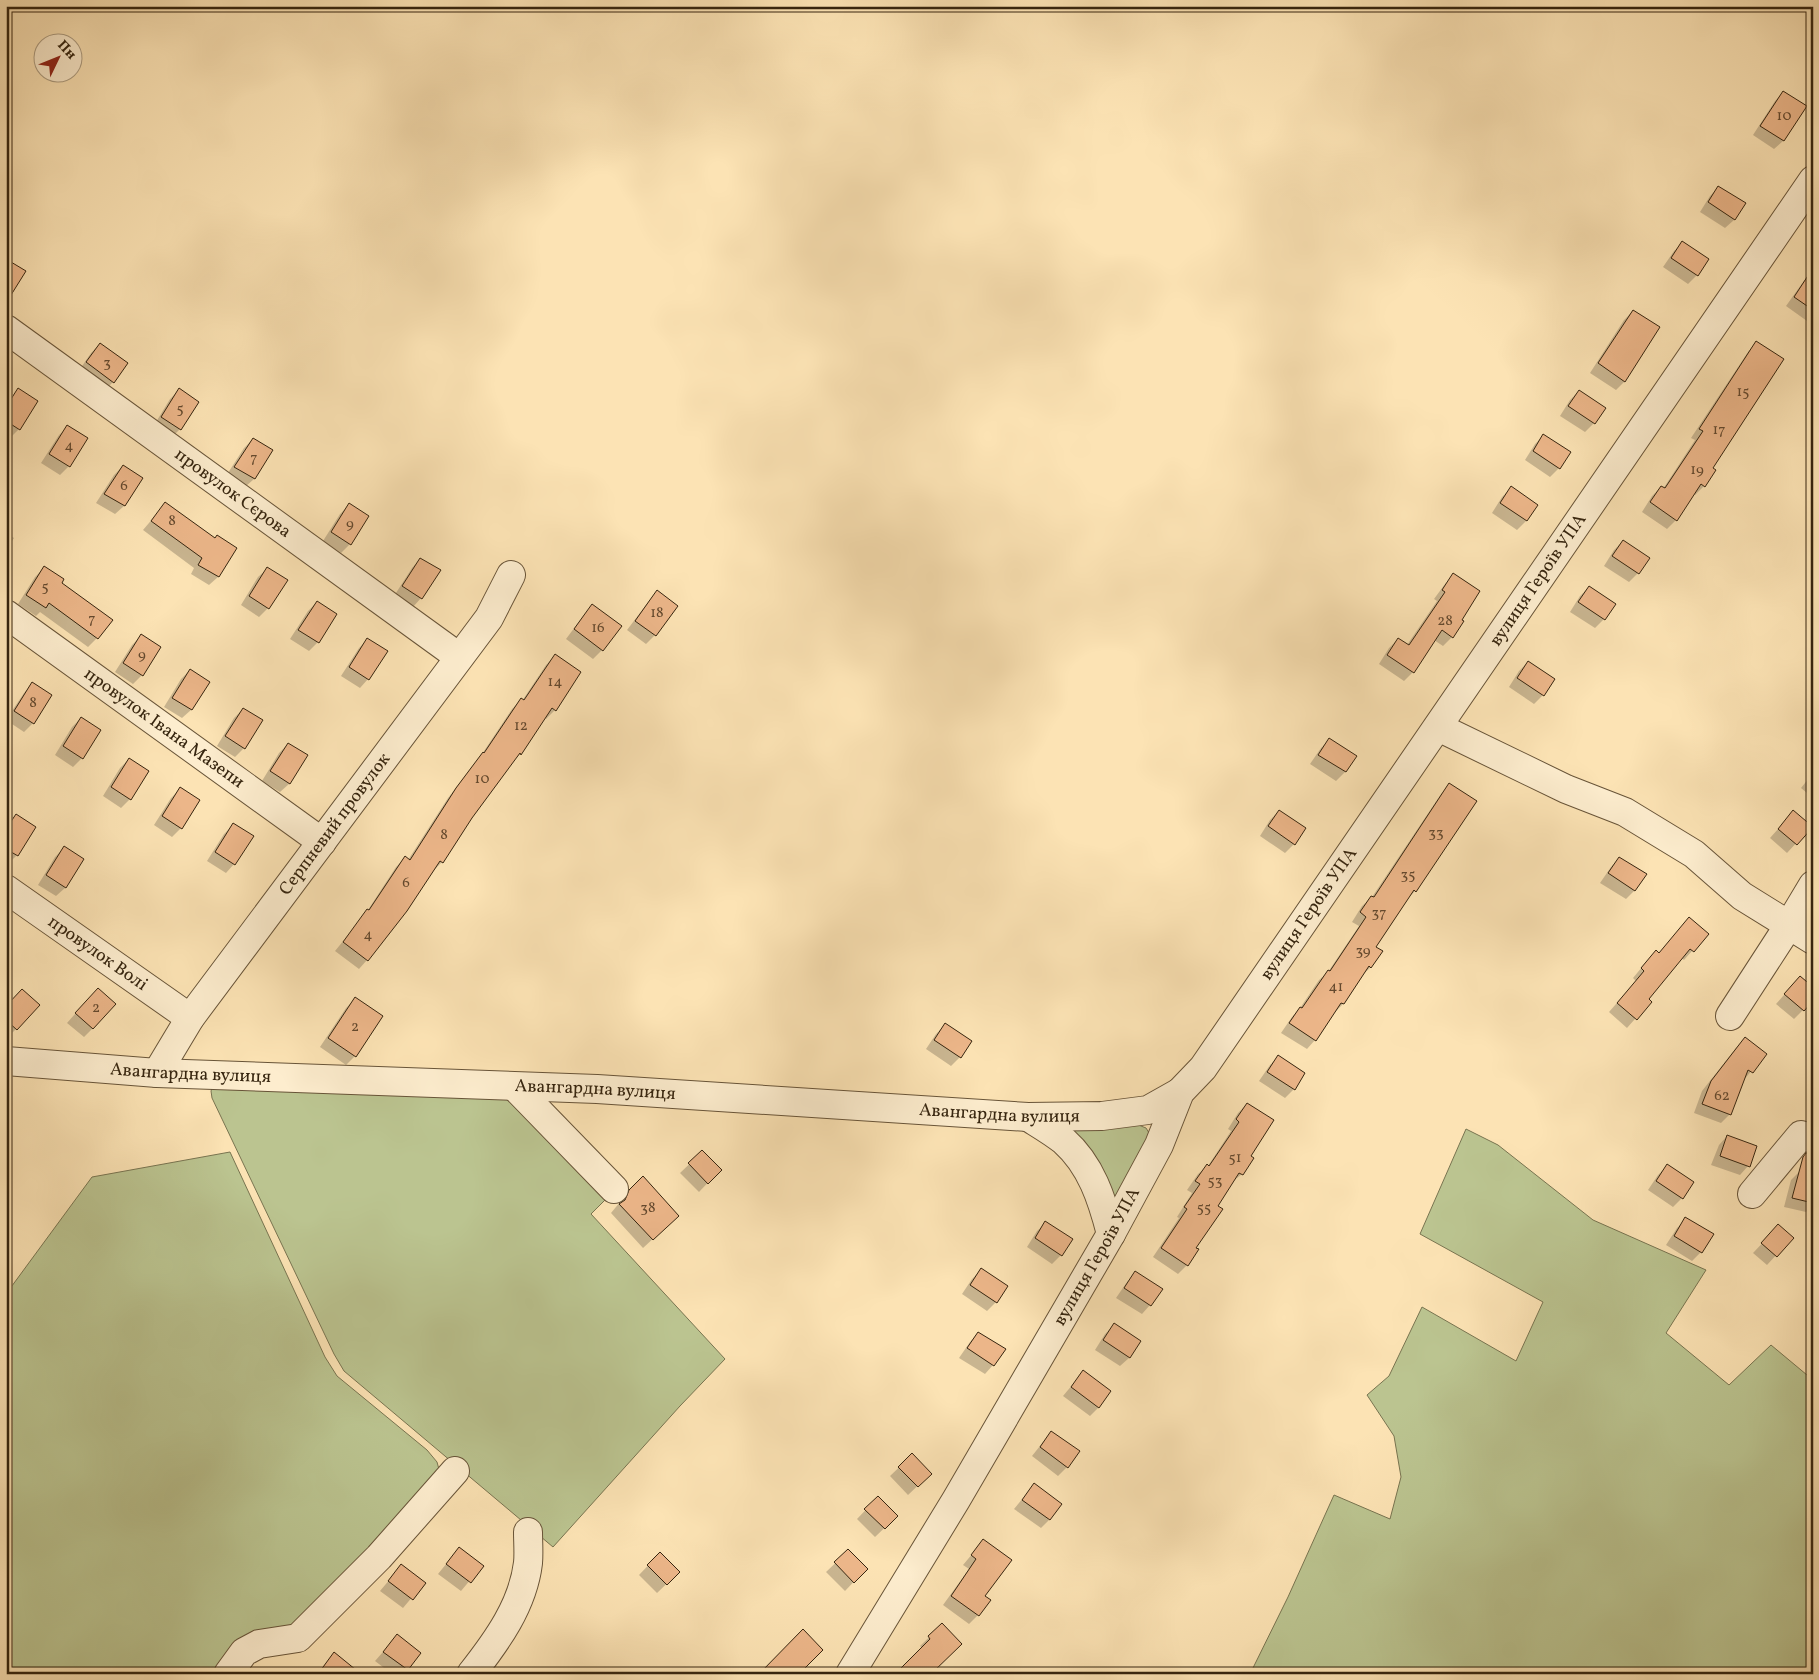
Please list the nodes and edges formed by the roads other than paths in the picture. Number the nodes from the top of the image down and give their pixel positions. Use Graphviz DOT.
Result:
graph roads {
  1 [pos="1813,180"];
  2 [pos="6,329"];
  3 [pos="511,575"];
  4 [pos="6,614"];
  5 [pos="459,658"];
  6 [pos="1438,727"];
  7 [pos="322,842"];
  8 [pos="1813,884"];
  9 [pos="6,890"];
  10 [pos="1789,925"];
  11 [pos="1813,940"];
  12 [pos="1730,1016"];
  13 [pos="190,1018"];
  14 [pos="6,1061"];
  15 [pos="157,1073"];
  16 [pos="515,1087"];
  17 [pos="1180,1092"];
  18 [pos="1028,1117"];
  19 [pos="1813,1139"];
  20 [pos="614,1189"];
  21 [pos="1752,1194"];
  22 [pos="1111,1234"];
  23 [pos="455,1471"];
  24 [pos="528,1532"];
  25 [pos="228,1674"];
  26 [pos="471,1674"];
  27 [pos="850,1674"];
  1 -- 6 [label="street, вулиця Героїв УПА"];
  2 -- 5 [label="street, провулок Сєрова"];
  3 -- 5 [label="street, Серпневий провулок"];
  4 -- 7 [label="street, провулок Івана Мазепи"];
  5 -- 7 [label="street, Серпневий провулок"];
  6 -- 10 [label="street"];
  6 -- 17 [label="street, вулиця Героїв УПА"];
  7 -- 13 [label="street, Серпневий провулок"];
  8 -- 10 [label="street"];
  9 -- 13 [label="street, провулок Волі"];
  10 -- 11 [label="street"];
  10 -- 12 [label="street"];
  13 -- 15 [label="street, Серпневий провулок"];
  14 -- 15 [label="street, Авангардна вулиця"];
  15 -- 16 [label="street, Авангардна вулиця"];
  16 -- 18 [label="street, Авангардна вулиця"];
  16 -- 20 [label="street"];
  17 -- 18 [label="street, Авангардна вулиця"];
  17 -- 22 [label="street, вулиця Героїв УПА"];
  18 -- 22 [label="street"];
  19 -- 21 [label="street"];
  22 -- 27 [label="street, вулиця Героїв УПА"];
  23 -- 25 [label="street"];
  24 -- 26 [label="street"];
}
